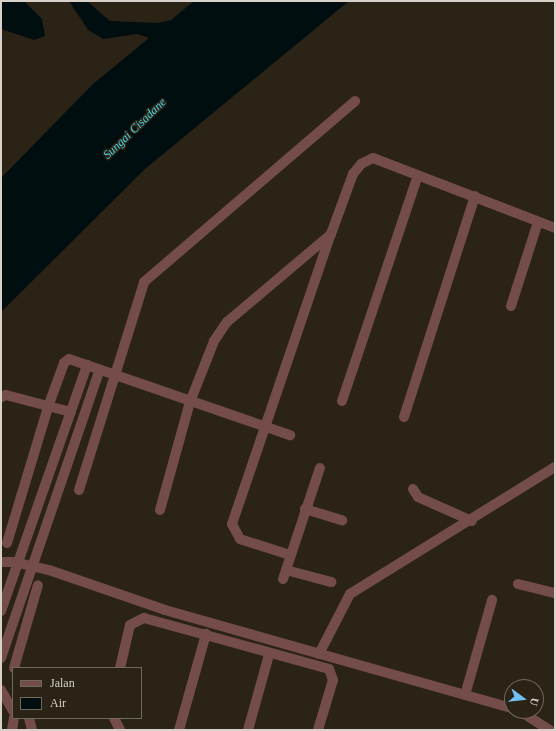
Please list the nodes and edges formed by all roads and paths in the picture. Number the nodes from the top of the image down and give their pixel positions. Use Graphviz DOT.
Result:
graph roads {
  1 [pos="355,101"];
  2 [pos="418,174"];
  3 [pos="476,196"];
  4 [pos="538,222"];
  5 [pos="555,228"];
  6 [pos="330,234"];
  7 [pos="511,306"];
  8 [pos="87,365"];
  9 [pos="100,369"];
  10 [pos="115,375"];
  11 [pos="1,397"];
  12 [pos="342,401"];
  13 [pos="190,402"];
  14 [pos="49,404"];
  15 [pos="71,412"];
  16 [pos="404,417"];
  17 [pos="267,427"];
  18 [pos="290,435"];
  19 [pos="555,467"];
  20 [pos="320,468"];
  21 [pos="413,489"];
  22 [pos="79,490"];
  23 [pos="305,509"];
  24 [pos="160,510"];
  25 [pos="342,520"];
  26 [pos="472,521"];
  27 [pos="7,543"];
  28 [pos="290,555"];
  29 [pos="1,562"];
  30 [pos="330,582"];
  31 [pos="518,584"];
  32 [pos="38,585"];
  33 [pos="555,593"];
  34 [pos="492,600"];
  35 [pos="1,611"];
  36 [pos="206,634"];
  37 [pos="319,654"];
  38 [pos="269,655"];
  39 [pos="1,658"];
  40 [pos="14,667"];
  41 [pos="120,667"];
  42 [pos="1,690"];
  43 [pos="465,695"];
  44 [pos="504,706"];
  45 [pos="12,709"];
  46 [pos="14,719"];
  47 [pos="28,719"];
  48 [pos="114,719"];
  49 [pos="532,719"];
  50 [pos="12,730"];
  51 [pos="32,730"];
  52 [pos="120,730"];
  53 [pos="179,730"];
  54 [pos="248,730"];
  55 [pos="318,730"];
  56 [pos="549,730"];
  1 -- 10 [label="street"];
  2 -- 3 [label="street"];
  2 -- 6 [label="street"];
  2 -- 12 [label="street"];
  3 -- 4 [label="street"];
  3 -- 16 [label="street"];
  4 -- 5 [label="street"];
  4 -- 7 [label="street"];
  6 -- 13 [label="street"];
  6 -- 17 [label="street"];
  8 -- 9 [label="street"];
  8 -- 14 [label="street"];
  8 -- 15 [label="street"];
  9 -- 10 [label="street"];
  9 -- 39 [label="street"];
  10 -- 13 [label="street"];
  10 -- 22 [label="street"];
  11 -- 14 [label="street"];
  13 -- 17 [label="street"];
  13 -- 24 [label="street"];
  14 -- 15 [label="street"];
  14 -- 27 [label="street"];
  15 -- 35 [label="street"];
  17 -- 18 [label="street"];
  17 -- 28 [label="street"];
  19 -- 26 [label="street"];
  20 -- 23 [label="street"];
  21 -- 26 [label="street"];
  23 -- 25 [label="street"];
  23 -- 28 [label="street"];
  26 -- 37 [label="street"];
  28 -- 30 [label="street"];
  29 -- 37 [label="street, bridge"];
  31 -- 33 [label="street"];
  32 -- 40 [label="street"];
  34 -- 43 [label="street"];
  36 -- 38 [label="street"];
  36 -- 41 [label="street"];
  36 -- 53 [label="street"];
  37 -- 43 [label="street"];
  38 -- 54 [label="street"];
  38 -- 55 [label="street"];
  42 -- 45 [label="street"];
  43 -- 44 [label="street"];
  46 -- 50 [label="street"];
  47 -- 51 [label="street"];
  48 -- 52 [label="street"];
  49 -- 56 [label="street"];
}
